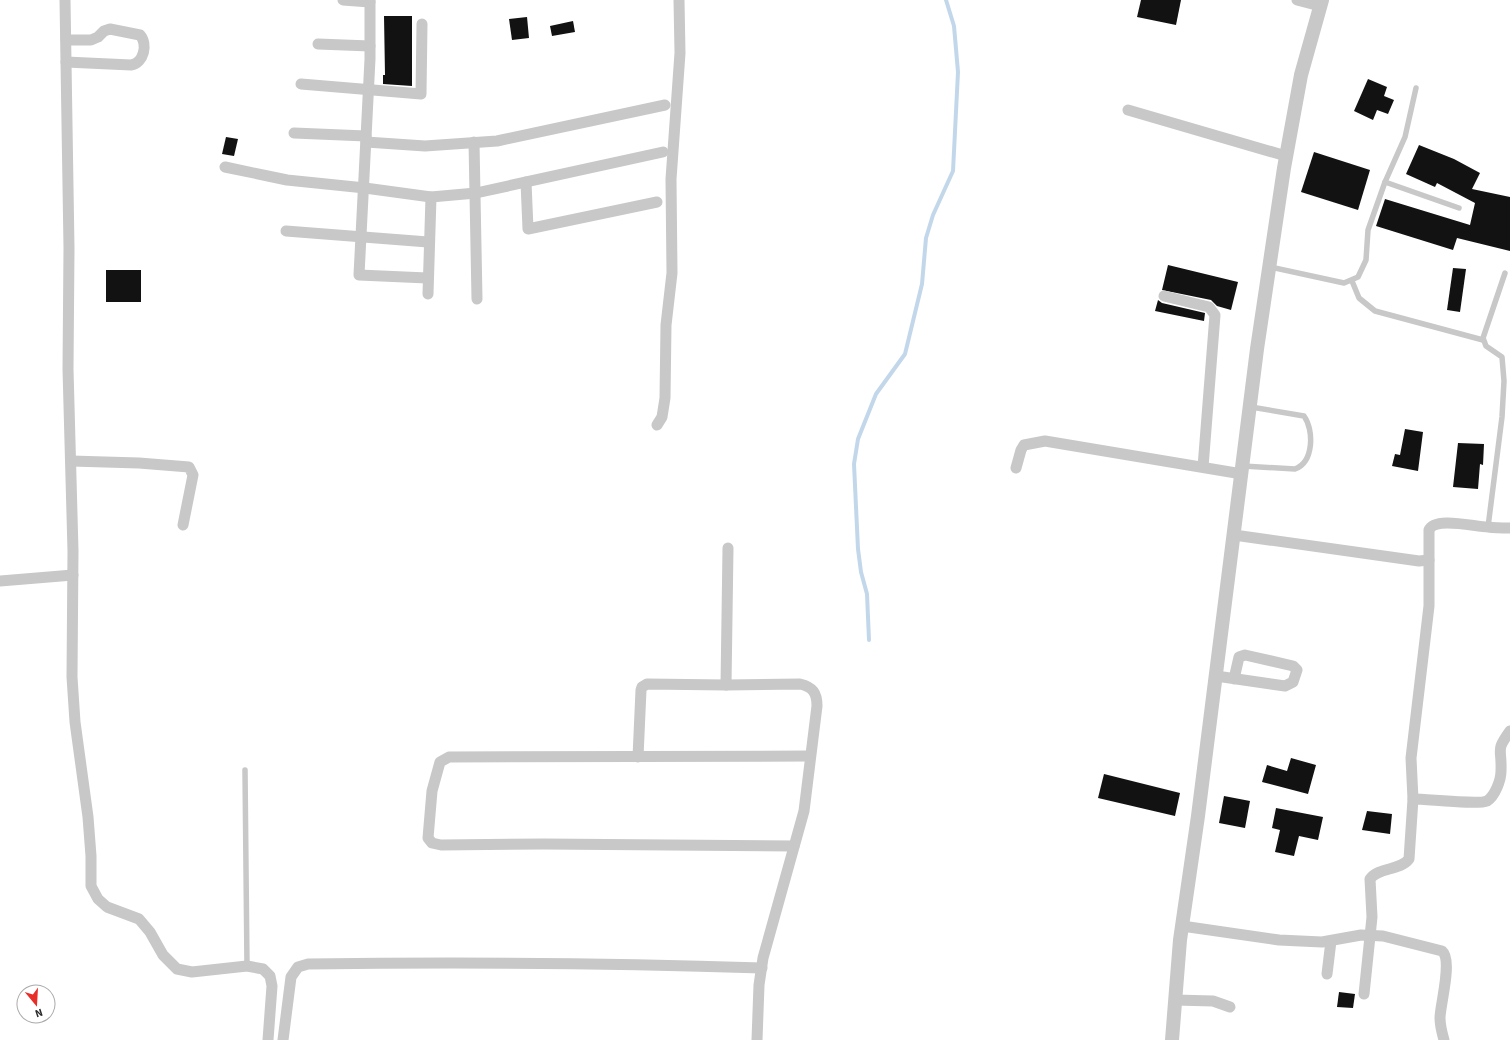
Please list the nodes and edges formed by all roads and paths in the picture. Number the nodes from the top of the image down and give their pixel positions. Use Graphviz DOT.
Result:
graph roads {
  1 [pos="64,0"];
  2 [pos="343,0"];
  3 [pos="679,0"];
  4 [pos="1297,0"];
  5 [pos="370,1"];
  6 [pos="1321,3"];
  7 [pos="422,24"];
  8 [pos="66,40"];
  9 [pos="318,44"];
  10 [pos="370,46"];
  11 [pos="66,62"];
  12 [pos="301,84"];
  13 [pos="1416,88"];
  14 [pos="368,90"];
  15 [pos="665,105"];
  16 [pos="1128,110"];
  17 [pos="294,133"];
  18 [pos="366,139"];
  19 [pos="474,142"];
  20 [pos="663,152"];
  21 [pos="1286,156"];
  22 [pos="225,167"];
  23 [pos="526,182"];
  24 [pos="1385,182"];
  25 [pos="364,188"];
  26 [pos="476,193"];
  27 [pos="431,197"];
  28 [pos="657,202"];
  29 [pos="1459,208"];
  30 [pos="286,231"];
  31 [pos="361,238"];
  32 [pos="428,242"];
  33 [pos="1270,267"];
  34 [pos="1505,273"];
  35 [pos="427,278"];
  36 [pos="1352,281"];
  37 [pos="428,294"];
  38 [pos="1164,296"];
  39 [pos="478,299"];
  40 [pos="1483,340"];
  41 [pos="1250,407"];
  42 [pos="657,425"];
  43 [pos="71,461"];
  44 [pos="1203,467"];
  45 [pos="1016,468"];
  46 [pos="1243,470"];
  47 [pos="184,525"];
  48 [pos="1488,527"];
  49 [pos="1510,528"];
  50 [pos="1234,535"];
  51 [pos="728,548"];
  52 [pos="1428,560"];
  53 [pos="73,575"];
  54 [pos="0,582"];
  55 [pos="1216,676"];
  56 [pos="1234,679"];
  57 [pos="726,685"];
  58 [pos="1510,731"];
  59 [pos="810,756"];
  60 [pos="638,757"];
  61 [pos="245,770"];
  62 [pos="1498,781"];
  63 [pos="1510,782"];
  64 [pos="1413,799"];
  65 [pos="794,846"];
  66 [pos="1182,926"];
  67 [pos="1371,936"];
  68 [pos="1331,941"];
  69 [pos="247,966"];
  70 [pos="762,968"];
  71 [pos="1327,974"];
  72 [pos="1364,994"];
  73 [pos="1175,1000"];
  74 [pos="1230,1007"];
  75 [pos="268,1040"];
  76 [pos="283,1040"];
  77 [pos="757,1040"];
  78 [pos="1172,1040"];
  79 [pos="1444,1040"];
  1 -- 8 [label="street"];
  2 -- 5 [label="street"];
  3 -- 42 [label="street"];
  4 -- 6 [label="street"];
  5 -- 10 [label="street"];
  6 -- 21 [label="street"];
  7 -- 14 [label="street"];
  8 -- 11 [label="street"];
  8 -- 11 [label="street"];
  9 -- 10 [label="street"];
  10 -- 14 [label="street"];
  11 -- 43 [label="street"];
  12 -- 14 [label="street"];
  13 -- 24 [label="lane"];
  14 -- 18 [label="street"];
  15 -- 19 [label="street"];
  16 -- 21 [label="street"];
  17 -- 18 [label="street"];
  18 -- 19 [label="street"];
  18 -- 25 [label="street"];
  19 -- 26 [label="street"];
  20 -- 23 [label="street"];
  21 -- 33 [label="street"];
  22 -- 25 [label="street"];
  23 -- 26 [label="street"];
  23 -- 28 [label="street"];
  24 -- 29 [label="lane"];
  24 -- 36 [label="lane"];
  25 -- 27 [label="street"];
  25 -- 31 [label="street"];
  26 -- 27 [label="street"];
  26 -- 39 [label="street"];
  27 -- 32 [label="street"];
  30 -- 31 [label="street"];
  31 -- 32 [label="street"];
  31 -- 35 [label="street"];
  32 -- 35 [label="street"];
  33 -- 36 [label="lane"];
  33 -- 41 [label="street"];
  34 -- 40 [label="lane"];
  35 -- 37 [label="street"];
  36 -- 40 [label="lane"];
  38 -- 44 [label="street"];
  40 -- 48 [label="lane"];
  41 -- 46 [label="street"];
  41 -- 46 [label="lane"];
  43 -- 47 [label="street"];
  43 -- 53 [label="street"];
  44 -- 45 [label="street"];
  44 -- 46 [label="street"];
  46 -- 50 [label="street"];
  48 -- 49 [label="street"];
  48 -- 52 [label="street"];
  50 -- 52 [label="street"];
  50 -- 55 [label="street"];
  51 -- 57 [label="street"];
  52 -- 64 [label="street"];
  53 -- 54 [label="street"];
  53 -- 69 [label="street"];
  55 -- 56 [label="street"];
  55 -- 66 [label="street"];
  56 -- 56 [label="street"];
  57 -- 59 [label="street"];
  57 -- 60 [label="street"];
  58 -- 62 [label="street"];
  59 -- 60 [label="street"];
  59 -- 65 [label="street"];
  60 -- 65 [label="street"];
  61 -- 69 [label="lane"];
  62 -- 63 [label="street"];
  62 -- 64 [label="street"];
  64 -- 67 [label="street"];
  65 -- 70 [label="street"];
  66 -- 68 [label="street"];
  66 -- 73 [label="street"];
  67 -- 68 [label="street"];
  67 -- 72 [label="street"];
  67 -- 79 [label="street"];
  68 -- 71 [label="street"];
  69 -- 75 [label="street"];
  70 -- 76 [label="street"];
  70 -- 77 [label="street"];
  73 -- 74 [label="street"];
  73 -- 78 [label="street"];
}
